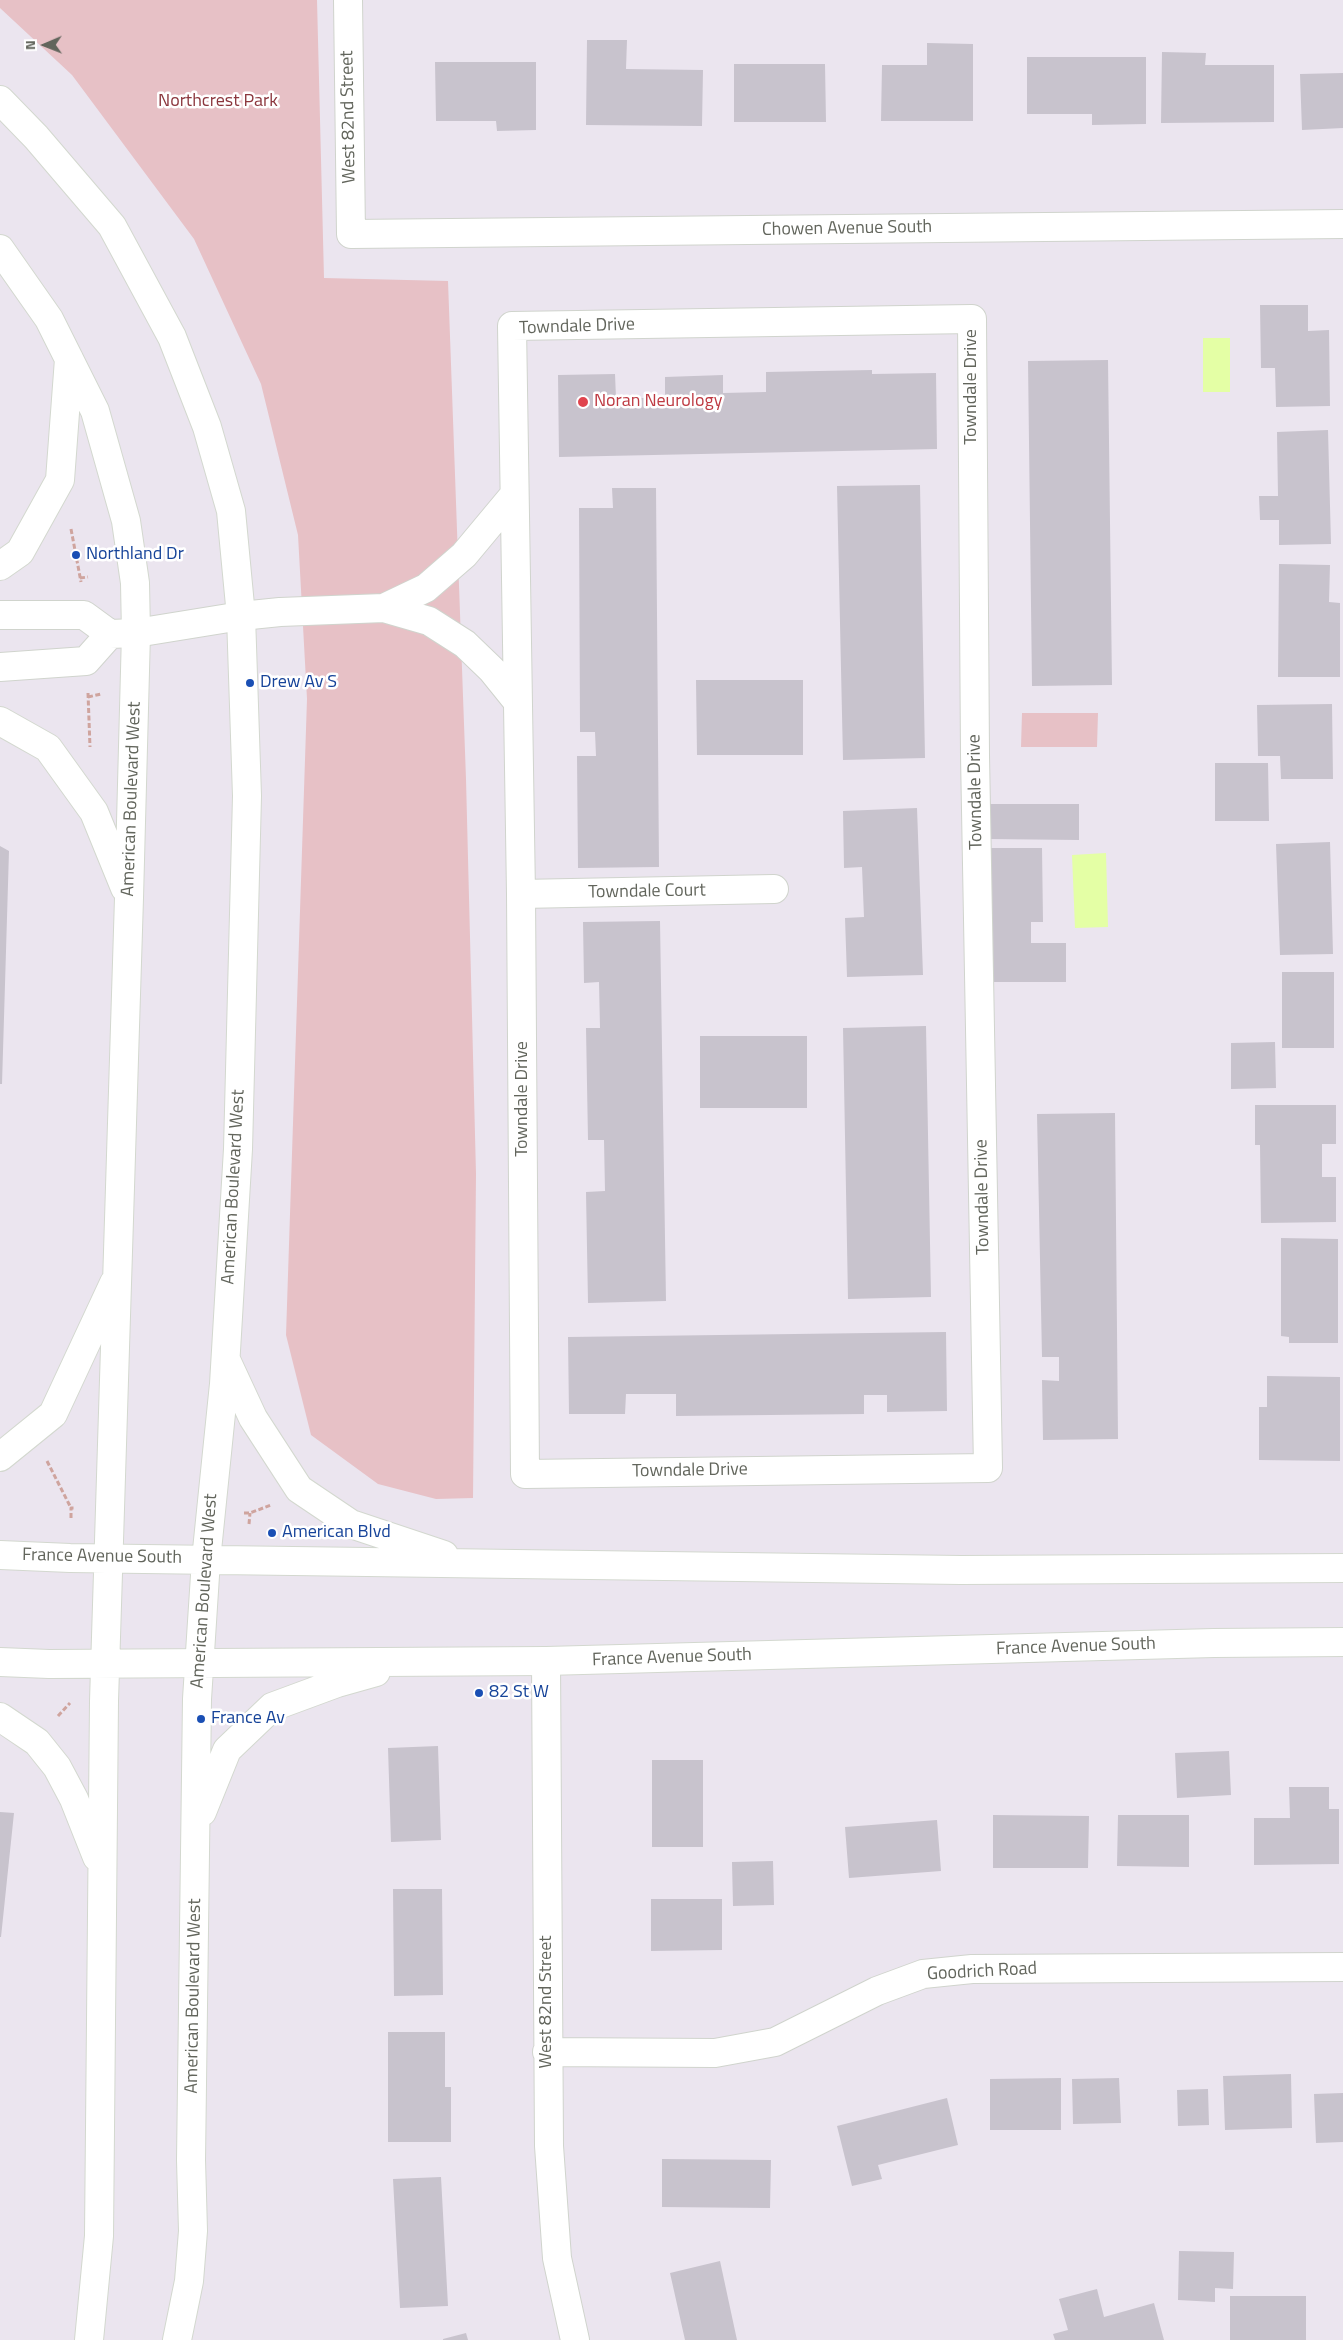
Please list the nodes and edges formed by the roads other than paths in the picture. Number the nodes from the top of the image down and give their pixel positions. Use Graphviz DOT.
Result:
graph roads {
  1 [pos="348,0"];
  2 [pos="0,100"];
  3 [pos="1343,224"];
  4 [pos="351,234"];
  5 [pos="0,249"];
  6 [pos="69,359"];
  7 [pos="514,495"];
  8 [pos="0,566"];
  9 [pos="384,608"];
  10 [pos="0,615"];
  11 [pos="241,616"];
  12 [pos="123,634"];
  13 [pos="0,667"];
  14 [pos="517,701"];
  15 [pos="0,721"];
  16 [pos="774,889"];
  17 [pos="521,894"];
  18 [pos="129,898"];
  19 [pos="119,1273"];
  20 [pos="226,1360"];
  21 [pos="0,1457"];
  22 [pos="0,1555"];
  23 [pos="110,1559"];
  24 [pos="206,1560"];
  25 [pos="467,1563"];
  26 [pos="1343,1568"];
  27 [pos="1343,1642"];
  28 [pos="546,1661"];
  29 [pos="0,1662"];
  30 [pos="200,1662"];
  31 [pos="105,1663"];
  32 [pos="410,1663"];
  33 [pos="0,1717"];
  34 [pos="196,1825"];
  35 [pos="103,1872"];
  36 [pos="1343,1967"];
  37 [pos="547,2052"];
  38 [pos="89,2340"];
  39 [pos="177,2340"];
  40 [pos="575,2340"];
  1 -- 4 [label="street, West 82nd Street"];
  2 -- 11 [label="street, American Boulevard West"];
  3 -- 4 [label="street, Chowen Avenue South"];
  5 -- 6 [label="street, American Boulevard West"];
  6 -- 8 [label="street"];
  6 -- 12 [label="street, American Boulevard West"];
  7 -- 9 [label="street"];
  7 -- 14 [label="street, Towndale Drive"];
  7 -- 17 [label="street, Towndale Drive"];
  9 -- 11 [label="street"];
  9 -- 14 [label="street"];
  10 -- 12 [label="street"];
  11 -- 12 [label="street"];
  11 -- 20 [label="street, American Boulevard West"];
  12 -- 13 [label="street"];
  12 -- 18 [label="street, American Boulevard West"];
  14 -- 17 [label="street, Towndale Drive"];
  15 -- 18 [label="street"];
  16 -- 17 [label="street, Towndale Court"];
  18 -- 19 [label="street, American Boulevard West"];
  19 -- 21 [label="street"];
  19 -- 23 [label="street, American Boulevard West"];
  20 -- 24 [label="street, American Boulevard West"];
  20 -- 25 [label="street"];
  22 -- 23 [label="street, France Avenue South"];
  23 -- 24 [label="street, France Avenue South"];
  23 -- 31 [label="street, American Boulevard West"];
  24 -- 25 [label="street, France Avenue South"];
  24 -- 30 [label="street, American Boulevard West"];
  25 -- 26 [label="street, France Avenue South"];
  27 -- 28 [label="street, France Avenue South"];
  28 -- 32 [label="street, France Avenue South"];
  28 -- 37 [label="street, West 82nd Street"];
  29 -- 31 [label="street, France Avenue South"];
  30 -- 31 [label="street, France Avenue South"];
  30 -- 32 [label="street, France Avenue South"];
  30 -- 34 [label="street, American Boulevard West"];
  31 -- 35 [label="street, American Boulevard West"];
  32 -- 34 [label="street"];
  33 -- 35 [label="street"];
  34 -- 39 [label="street, American Boulevard West"];
  35 -- 38 [label="street, American Boulevard West"];
  36 -- 37 [label="street, Goodrich Road"];
  37 -- 40 [label="street, West 82nd Street"];
}
